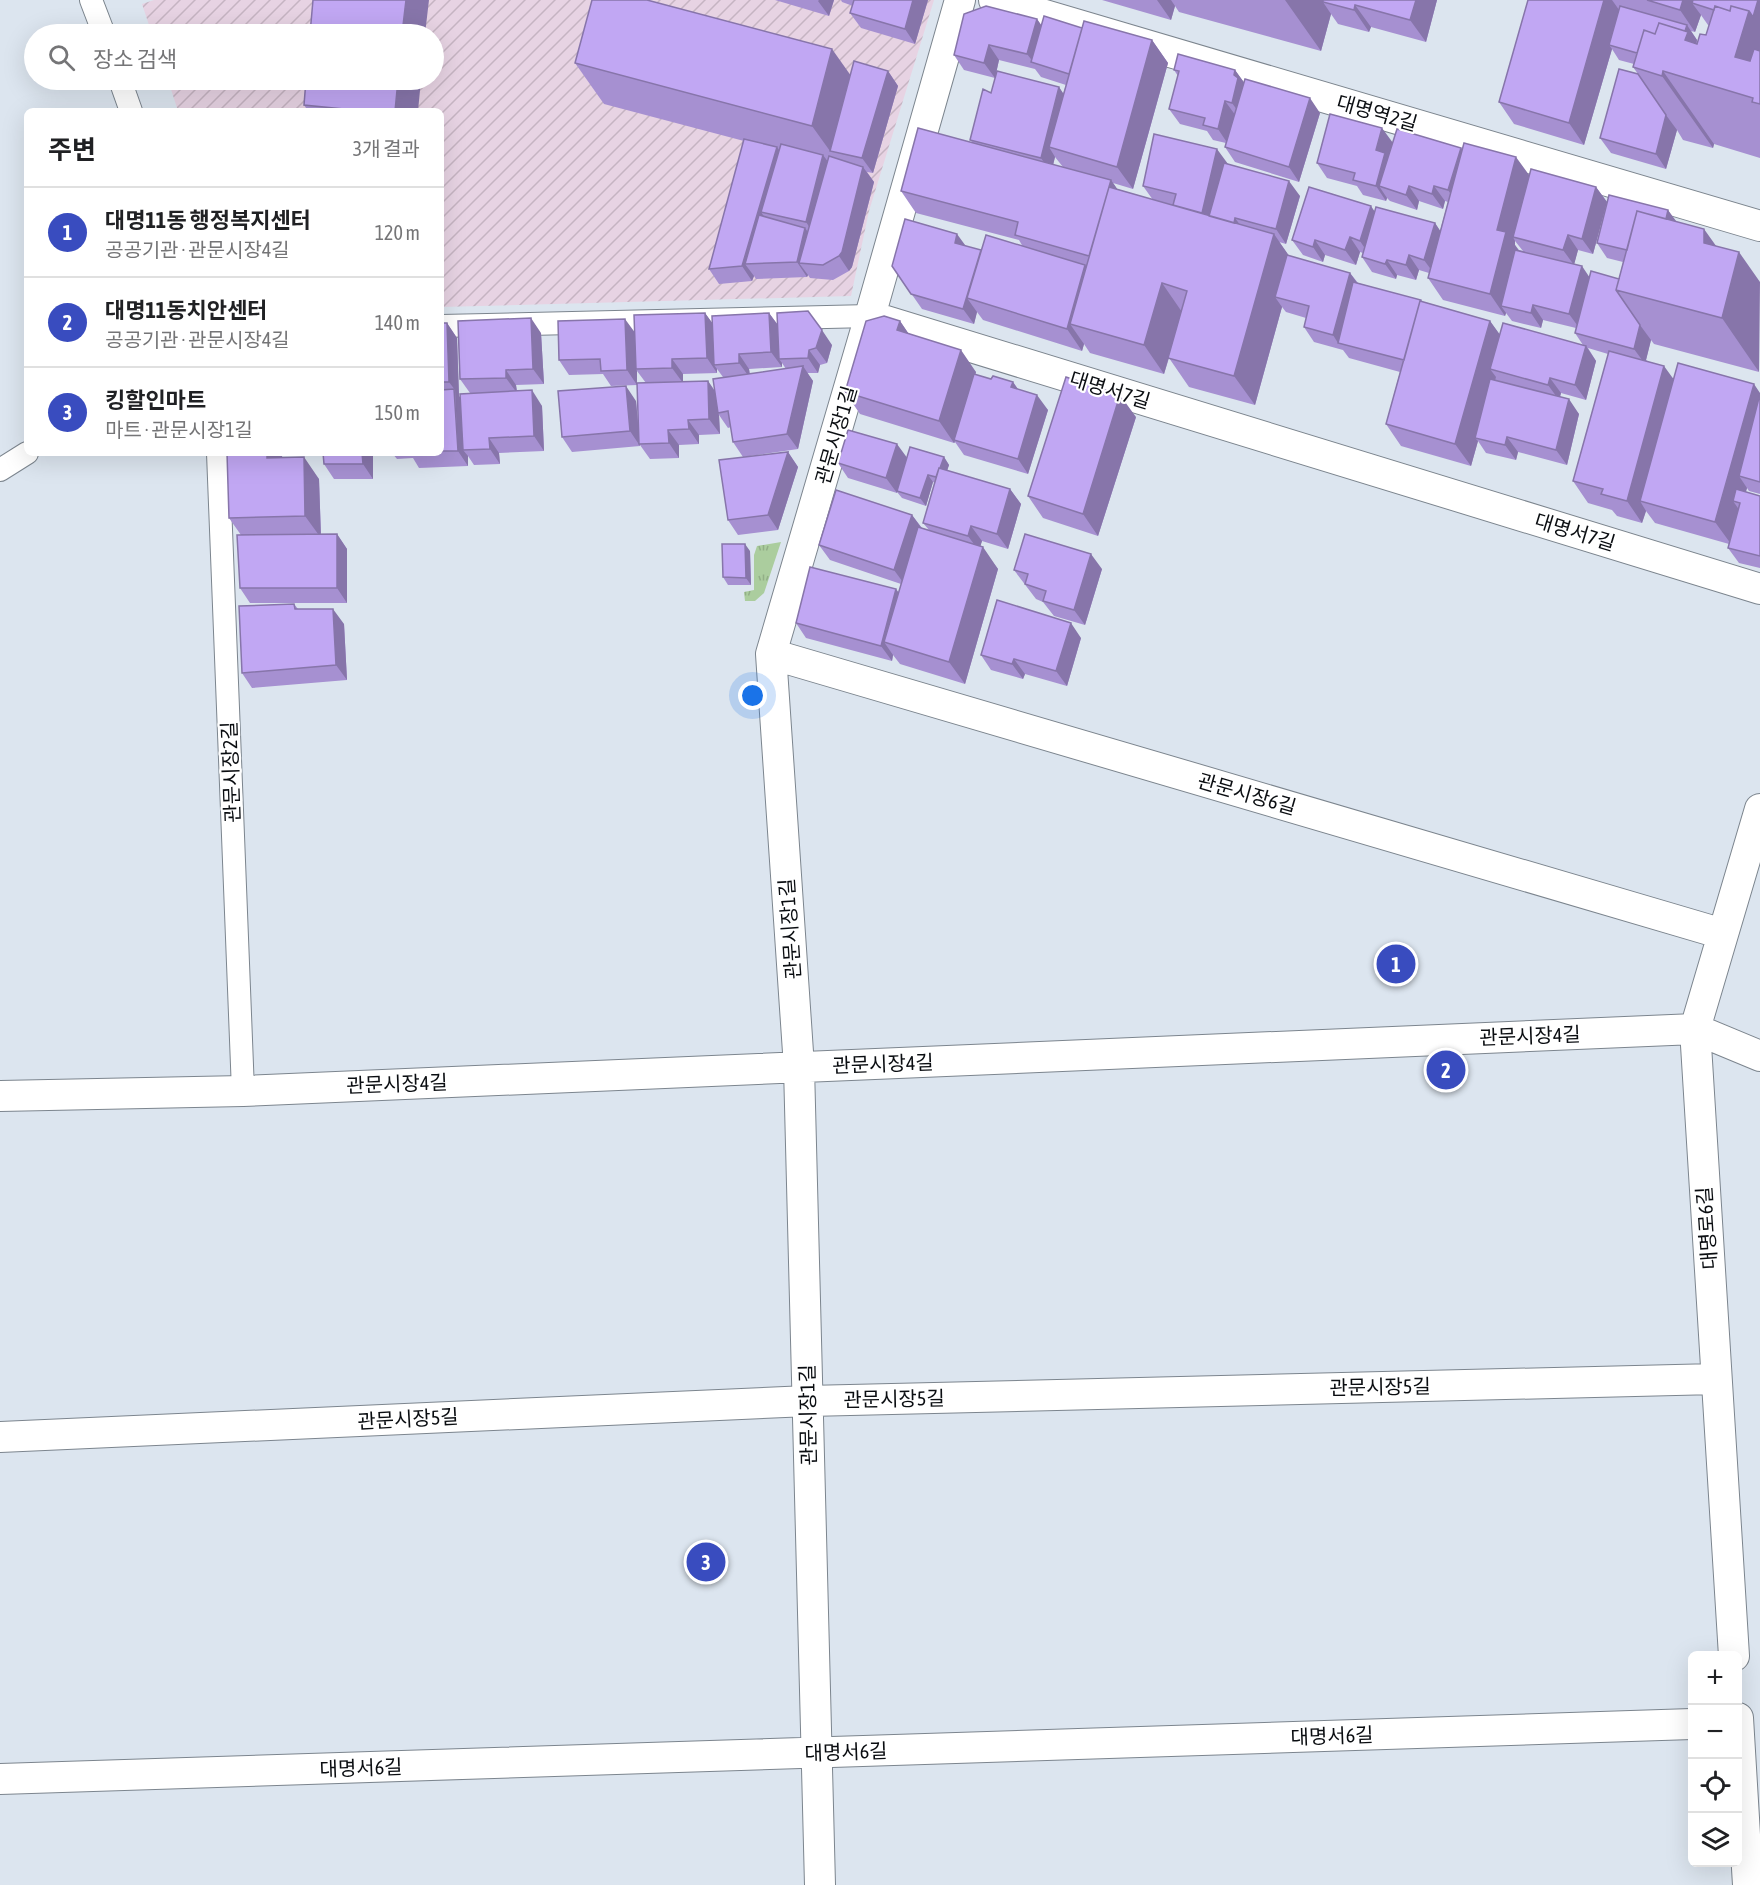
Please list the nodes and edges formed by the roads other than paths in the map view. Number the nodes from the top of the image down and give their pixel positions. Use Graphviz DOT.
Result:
graph roads {
  1 [pos="92,0"];
  2 [pos="960,0"];
  3 [pos="994,0"];
  4 [pos="100,24"];
  5 [pos="124,90"];
  6 [pos="130,108"];
  7 [pos="1760,226"];
  8 [pos="870,316"];
  9 [pos="444,326"];
  10 [pos="24,455"];
  11 [pos="218,456"];
  12 [pos="0,470"];
  13 [pos="1760,589"];
  14 [pos="771,654"];
  15 [pos="1760,809"];
  16 [pos="1723,934"];
  17 [pos="1695,1029"];
  18 [pos="1760,1056"];
  19 [pos="799,1067"];
  20 [pos="243,1091"];
  21 [pos="0,1096"];
  22 [pos="1716,1379"];
  23 [pos="808,1401"];
  24 [pos="0,1437"];
  25 [pos="1734,1651"];
  26 [pos="1688,1724"];
  27 [pos="1742,1724"];
  28 [pos="1760,1738"];
  29 [pos="817,1753"];
  30 [pos="1740,1759"];
  31 [pos="0,1779"];
  32 [pos="820,1885"];
  33 [pos="1748,1885"];
  1 -- 4 [label="street"];
  2 -- 8 [label="street, 관문시장1길"];
  3 -- 7 [label="street, 대명역2길"];
  5 -- 6 [label="street"];
  8 -- 9 [label="street, 대명서7길"];
  8 -- 13 [label="street, 대명서7길"];
  8 -- 14 [label="street, 관문시장1길"];
  10 -- 12 [label="street"];
  11 -- 20 [label="street, 관문시장2길"];
  14 -- 16 [label="street, 관문시장6길"];
  14 -- 19 [label="street, 관문시장1길"];
  15 -- 16 [label="street, 대명로6길"];
  16 -- 17 [label="street, 대명로6길"];
  17 -- 18 [label="street, 관문시장4길"];
  17 -- 19 [label="street, 관문시장4길"];
  17 -- 22 [label="street, 대명로6길"];
  19 -- 20 [label="street, 관문시장4길"];
  19 -- 23 [label="street, 관문시장1길"];
  20 -- 21 [label="street, 관문시장4길"];
  22 -- 23 [label="street, 관문시장5길"];
  22 -- 25 [label="street, 대명로6길"];
  23 -- 24 [label="street, 관문시장5길"];
  23 -- 29 [label="street, 관문시장1길"];
  26 -- 29 [label="street, 대명서6길"];
  27 -- 28 [label="street"];
  29 -- 31 [label="street, 대명서6길"];
  29 -- 32 [label="street, 관문시장1길"];
  30 -- 33 [label="street"];
}
